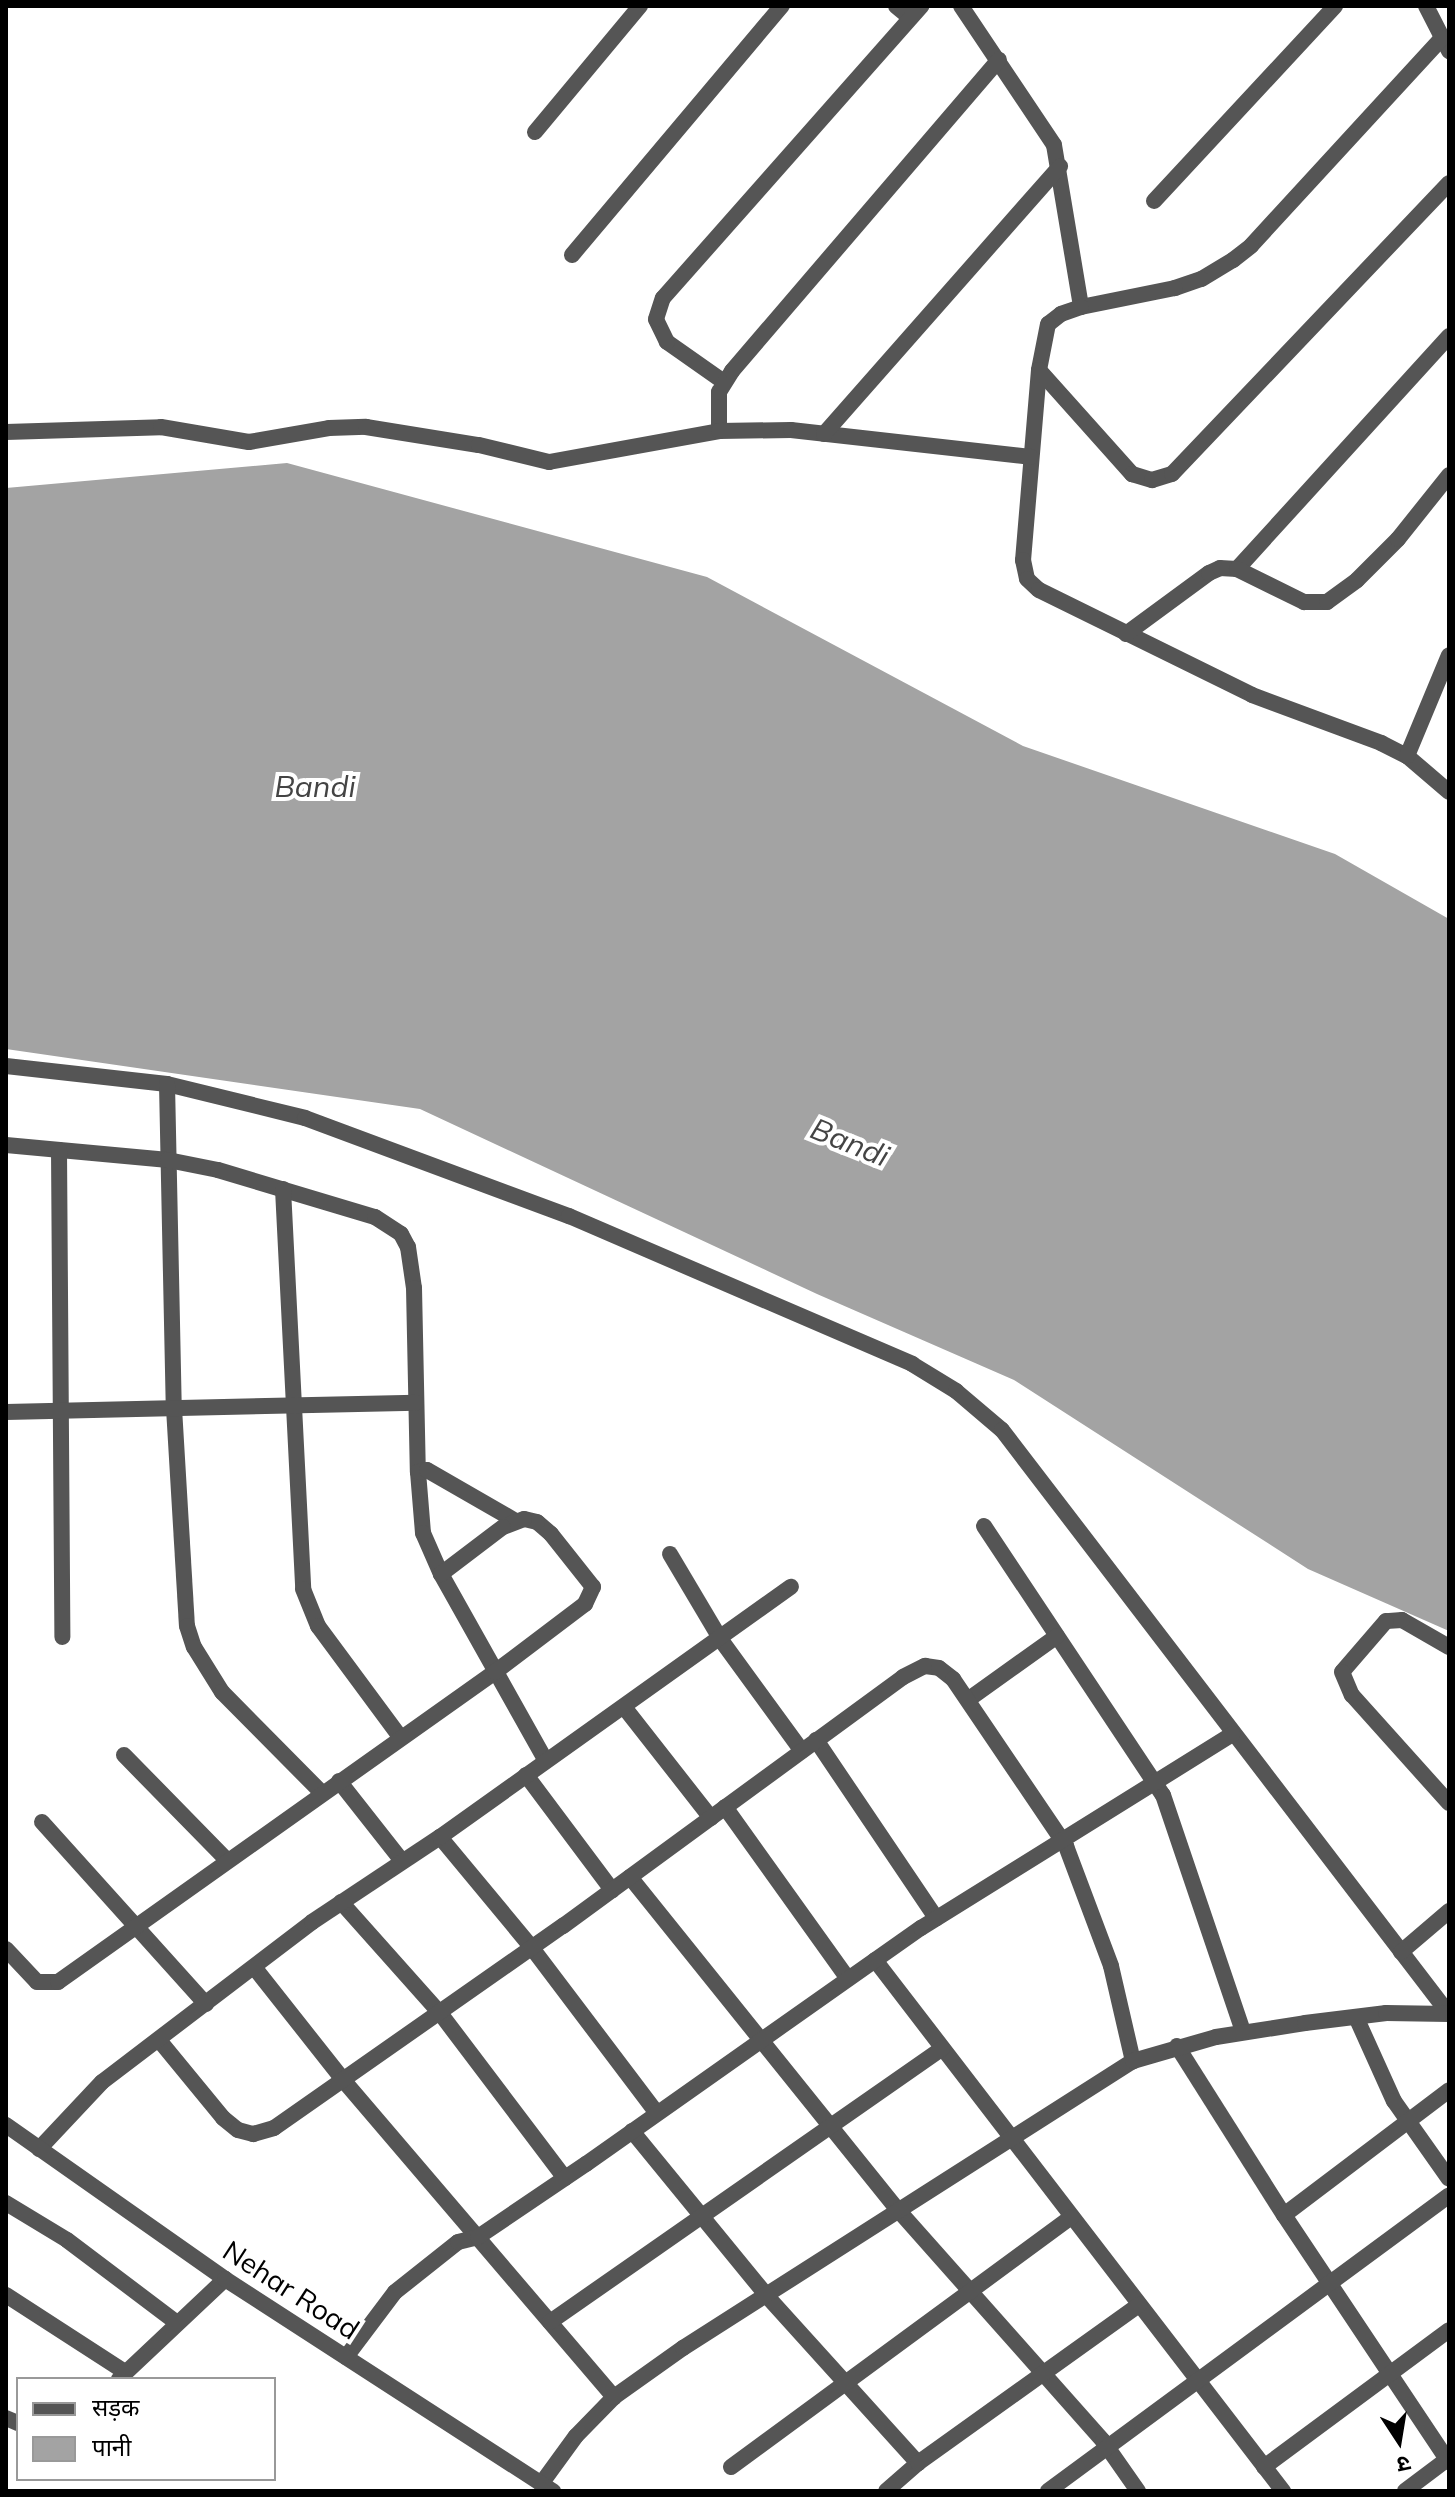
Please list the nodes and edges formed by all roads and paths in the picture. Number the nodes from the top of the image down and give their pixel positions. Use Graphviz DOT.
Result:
graph roads {
  1 [pos="640,6"];
  2 [pos="782,6"];
  3 [pos="896,6"];
  4 [pos="961,6"];
  5 [pos="1335,6"];
  6 [pos="1426,6"];
  7 [pos="915,12"];
  8 [pos="1446,45"];
  9 [pos="999,60"];
  10 [pos="535,132"];
  11 [pos="1060,166"];
  12 [pos="1449,183"];
  13 [pos="1154,201"];
  14 [pos="572,255"];
  15 [pos="1081,307"];
  16 [pos="1449,336"];
  17 [pos="1039,370"];
  18 [pos="724,382"];
  19 [pos="719,431"];
  20 [pos="6,432"];
  21 [pos="824,434"];
  22 [pos="1030,457"];
  23 [pos="1449,475"];
  24 [pos="1237,569"];
  25 [pos="1126,634"];
  26 [pos="1449,655"];
  27 [pos="1407,756"];
  28 [pos="1449,792"];
  29 [pos="6,1066"];
  30 [pos="167,1084"];
  31 [pos="6,1145"];
  32 [pos="59,1150"];
  33 [pos="168,1160"];
  34 [pos="283,1189"];
  35 [pos="416,1403"];
  36 [pos="292,1406"];
  37 [pos="174,1408"];
  38 [pos="62,1411"];
  39 [pos="6,1412"];
  40 [pos="418,1472"];
  41 [pos="514,1520"];
  42 [pos="984,1526"];
  43 [pos="670,1554"];
  44 [pos="441,1574"];
  45 [pos="791,1587"];
  46 [pos="1057,1636"];
  47 [pos="62,1637"];
  48 [pos="721,1640"];
  49 [pos="1449,1647"];
  50 [pos="495,1672"];
  51 [pos="969,1699"];
  52 [pos="624,1707"];
  53 [pos="1233,1734"];
  54 [pos="401,1738"];
  55 [pos="816,1740"];
  56 [pos="802,1751"];
  57 [pos="124,1755"];
  58 [pos="546,1761"];
  59 [pos="526,1775"];
  60 [pos="339,1781"];
  61 [pos="1155,1783"];
  62 [pos="322,1793"];
  63 [pos="1449,1803"];
  64 [pos="725,1807"];
  65 [pos="711,1818"];
  66 [pos="42,1822"];
  67 [pos="440,1837"];
  68 [pos="1062,1838"];
  69 [pos="227,1860"];
  70 [pos="402,1861"];
  71 [pos="630,1877"];
  72 [pos="612,1890"];
  73 [pos="341,1902"];
  74 [pos="1449,1911"];
  75 [pos="936,1918"];
  76 [pos="136,1925"];
  77 [pos="532,1948"];
  78 [pos="6,1949"];
  79 [pos="1401,1952"];
  80 [pos="875,1960"];
  81 [pos="254,1967"];
  82 [pos="848,1979"];
  83 [pos="206,2004"];
  84 [pos="440,2013"];
  85 [pos="1356,2017"];
  86 [pos="1243,2032"];
  87 [pos="159,2040"];
  88 [pos="760,2040"];
  89 [pos="1177,2046"];
  90 [pos="942,2049"];
  91 [pos="1133,2061"];
  92 [pos="344,2081"];
  93 [pos="1449,2090"];
  94 [pos="657,2113"];
  95 [pos="1407,2122"];
  96 [pos="6,2125"];
  97 [pos="829,2125"];
  98 [pos="632,2131"];
  99 [pos="1011,2139"];
  100 [pos="39,2149"];
  101 [pos="565,2178"];
  102 [pos="1449,2179"];
  103 [pos="1449,2195"];
  104 [pos="6,2203"];
  105 [pos="899,2211"];
  106 [pos="1284,2215"];
  107 [pos="1071,2217"];
  108 [pos="703,2218"];
  109 [pos="478,2237"];
  110 [pos="225,2279"];
  111 [pos="1330,2285"];
  112 [pos="970,2291"];
  113 [pos="6,2295"];
  114 [pos="766,2295"];
  115 [pos="1139,2305"];
  116 [pos="550,2322"];
  117 [pos="177,2323"];
  118 [pos="1449,2330"];
  119 [pos="346,2357"];
  120 [pos="1391,2374"];
  121 [pos="1045,2375"];
  122 [pos="122,2376"];
  123 [pos="1198,2382"];
  124 [pos="844,2383"];
  125 [pos="614,2397"];
  126 [pos="1108,2447"];
  127 [pos="1448,2460"];
  128 [pos="918,2463"];
  129 [pos="731,2467"];
  130 [pos="1264,2467"];
  131 [pos="547,2487"];
  132 [pos="886,2491"];
  133 [pos="1048,2491"];
  134 [pos="1138,2491"];
  135 [pos="1283,2491"];
  136 [pos="1405,2491"];
  1 -- 10 [label="street"];
  2 -- 14 [label="street"];
  3 -- 7 [label="street"];
  4 -- 9 [label="street"];
  5 -- 13 [label="street"];
  6 -- 8 [label="street"];
  7 -- 18 [label="street"];
  8 -- 15 [label="street"];
  9 -- 11 [label="street"];
  9 -- 18 [label="street"];
  11 -- 15 [label="street"];
  11 -- 21 [label="street"];
  12 -- 17 [label="street"];
  15 -- 17 [label="street"];
  16 -- 24 [label="street"];
  17 -- 22 [label="street"];
  18 -- 19 [label="street"];
  19 -- 20 [label="street"];
  19 -- 21 [label="street"];
  21 -- 22 [label="street"];
  22 -- 25 [label="street"];
  23 -- 24 [label="street"];
  24 -- 25 [label="street"];
  25 -- 27 [label="street"];
  26 -- 27 [label="street"];
  27 -- 28 [label="street"];
  29 -- 30 [label="street"];
  30 -- 33 [label="street"];
  30 -- 53 [label="street"];
  31 -- 32 [label="street"];
  32 -- 33 [label="street"];
  32 -- 38 [label="street"];
  33 -- 34 [label="street"];
  33 -- 37 [label="street"];
  34 -- 35 [label="street"];
  34 -- 36 [label="street"];
  35 -- 36 [label="street"];
  35 -- 40 [label="street"];
  36 -- 37 [label="street"];
  36 -- 54 [label="street"];
  37 -- 38 [label="street"];
  37 -- 62 [label="street"];
  38 -- 39 [label="street"];
  38 -- 47 [label="street"];
  40 -- 41 [label="street"];
  40 -- 44 [label="street"];
  41 -- 44 [label="street"];
  41 -- 50 [label="street"];
  42 -- 46 [label="street"];
  43 -- 48 [label="street"];
  44 -- 50 [label="street"];
  45 -- 48 [label="street"];
  46 -- 51 [label="street"];
  46 -- 61 [label="street"];
  48 -- 52 [label="street"];
  48 -- 56 [label="street"];
  49 -- 63 [label="street"];
  50 -- 54 [label="street"];
  50 -- 58 [label="street"];
  51 -- 55 [label="street"];
  51 -- 68 [label="street"];
  52 -- 58 [label="street"];
  52 -- 65 [label="street"];
  53 -- 61 [label="street"];
  53 -- 79 [label="street"];
  54 -- 60 [label="street"];
  55 -- 56 [label="street"];
  55 -- 75 [label="street"];
  56 -- 64 [label="street"];
  57 -- 69 [label="street"];
  58 -- 59 [label="street"];
  59 -- 67 [label="street"];
  59 -- 72 [label="street"];
  60 -- 62 [label="street"];
  60 -- 70 [label="street"];
  61 -- 68 [label="street"];
  61 -- 86 [label="street"];
  62 -- 69 [label="street"];
  64 -- 65 [label="street"];
  64 -- 82 [label="street"];
  65 -- 71 [label="street"];
  66 -- 76 [label="street"];
  67 -- 70 [label="street"];
  67 -- 77 [label="street"];
  68 -- 75 [label="street"];
  68 -- 91 [label="street"];
  69 -- 76 [label="street"];
  70 -- 73 [label="street"];
  71 -- 72 [label="street"];
  71 -- 88 [label="street"];
  72 -- 77 [label="street"];
  73 -- 81 [label="street"];
  73 -- 84 [label="street"];
  74 -- 79 [label="street"];
  75 -- 80 [label="street"];
  76 -- 78 [label="street"];
  76 -- 83 [label="street"];
  77 -- 84 [label="street"];
  77 -- 94 [label="street"];
  79 -- 85 [label="street"];
  80 -- 82 [label="street"];
  80 -- 90 [label="street"];
  81 -- 83 [label="street"];
  81 -- 92 [label="street"];
  82 -- 88 [label="street"];
  83 -- 87 [label="street"];
  84 -- 92 [label="street"];
  84 -- 101 [label="street"];
  85 -- 86 [label="street"];
  85 -- 95 [label="street"];
  86 -- 89 [label="street"];
  87 -- 92 [label="street"];
  87 -- 100 [label="street"];
  88 -- 94 [label="street"];
  88 -- 97 [label="street"];
  89 -- 91 [label="street"];
  89 -- 106 [label="street"];
  90 -- 97 [label="street"];
  90 -- 99 [label="street"];
  91 -- 99 [label="street"];
  92 -- 109 [label="street"];
  93 -- 95 [label="street"];
  94 -- 98 [label="street"];
  95 -- 102 [label="street"];
  95 -- 106 [label="street"];
  96 -- 100 [label="street, Nehar Road"];
  97 -- 105 [label="street"];
  97 -- 108 [label="street"];
  98 -- 101 [label="street"];
  98 -- 108 [label="street"];
  99 -- 105 [label="street"];
  99 -- 107 [label="street"];
  100 -- 110 [label="street, Nehar Road"];
  101 -- 109 [label="street"];
  103 -- 111 [label="street"];
  104 -- 117 [label="street"];
  105 -- 112 [label="street"];
  105 -- 114 [label="street"];
  106 -- 111 [label="street"];
  107 -- 112 [label="street"];
  107 -- 115 [label="street"];
  108 -- 114 [label="street"];
  108 -- 116 [label="street"];
  109 -- 116 [label="street"];
  109 -- 119 [label="street"];
  110 -- 117 [label="street"];
  110 -- 119 [label="street, Nehar Road"];
  111 -- 120 [label="street"];
  111 -- 123 [label="street"];
  112 -- 121 [label="street"];
  112 -- 124 [label="street"];
  113 -- 122 [label="street"];
  114 -- 124 [label="street"];
  114 -- 125 [label="street"];
  115 -- 121 [label="street"];
  115 -- 123 [label="street"];
  116 -- 125 [label="street"];
  117 -- 122 [label="street"];
  118 -- 120 [label="street"];
  119 -- 131 [label="street, Nehar Road"];
  120 -- 127 [label="street"];
  120 -- 130 [label="street"];
  121 -- 126 [label="street"];
  121 -- 128 [label="street"];
  123 -- 126 [label="street"];
  123 -- 130 [label="street"];
  124 -- 128 [label="street"];
  124 -- 129 [label="street"];
  125 -- 131 [label="street"];
  126 -- 133 [label="street"];
  126 -- 134 [label="street"];
  127 -- 136 [label="street"];
  128 -- 132 [label="street"];
  130 -- 135 [label="street"];
}
